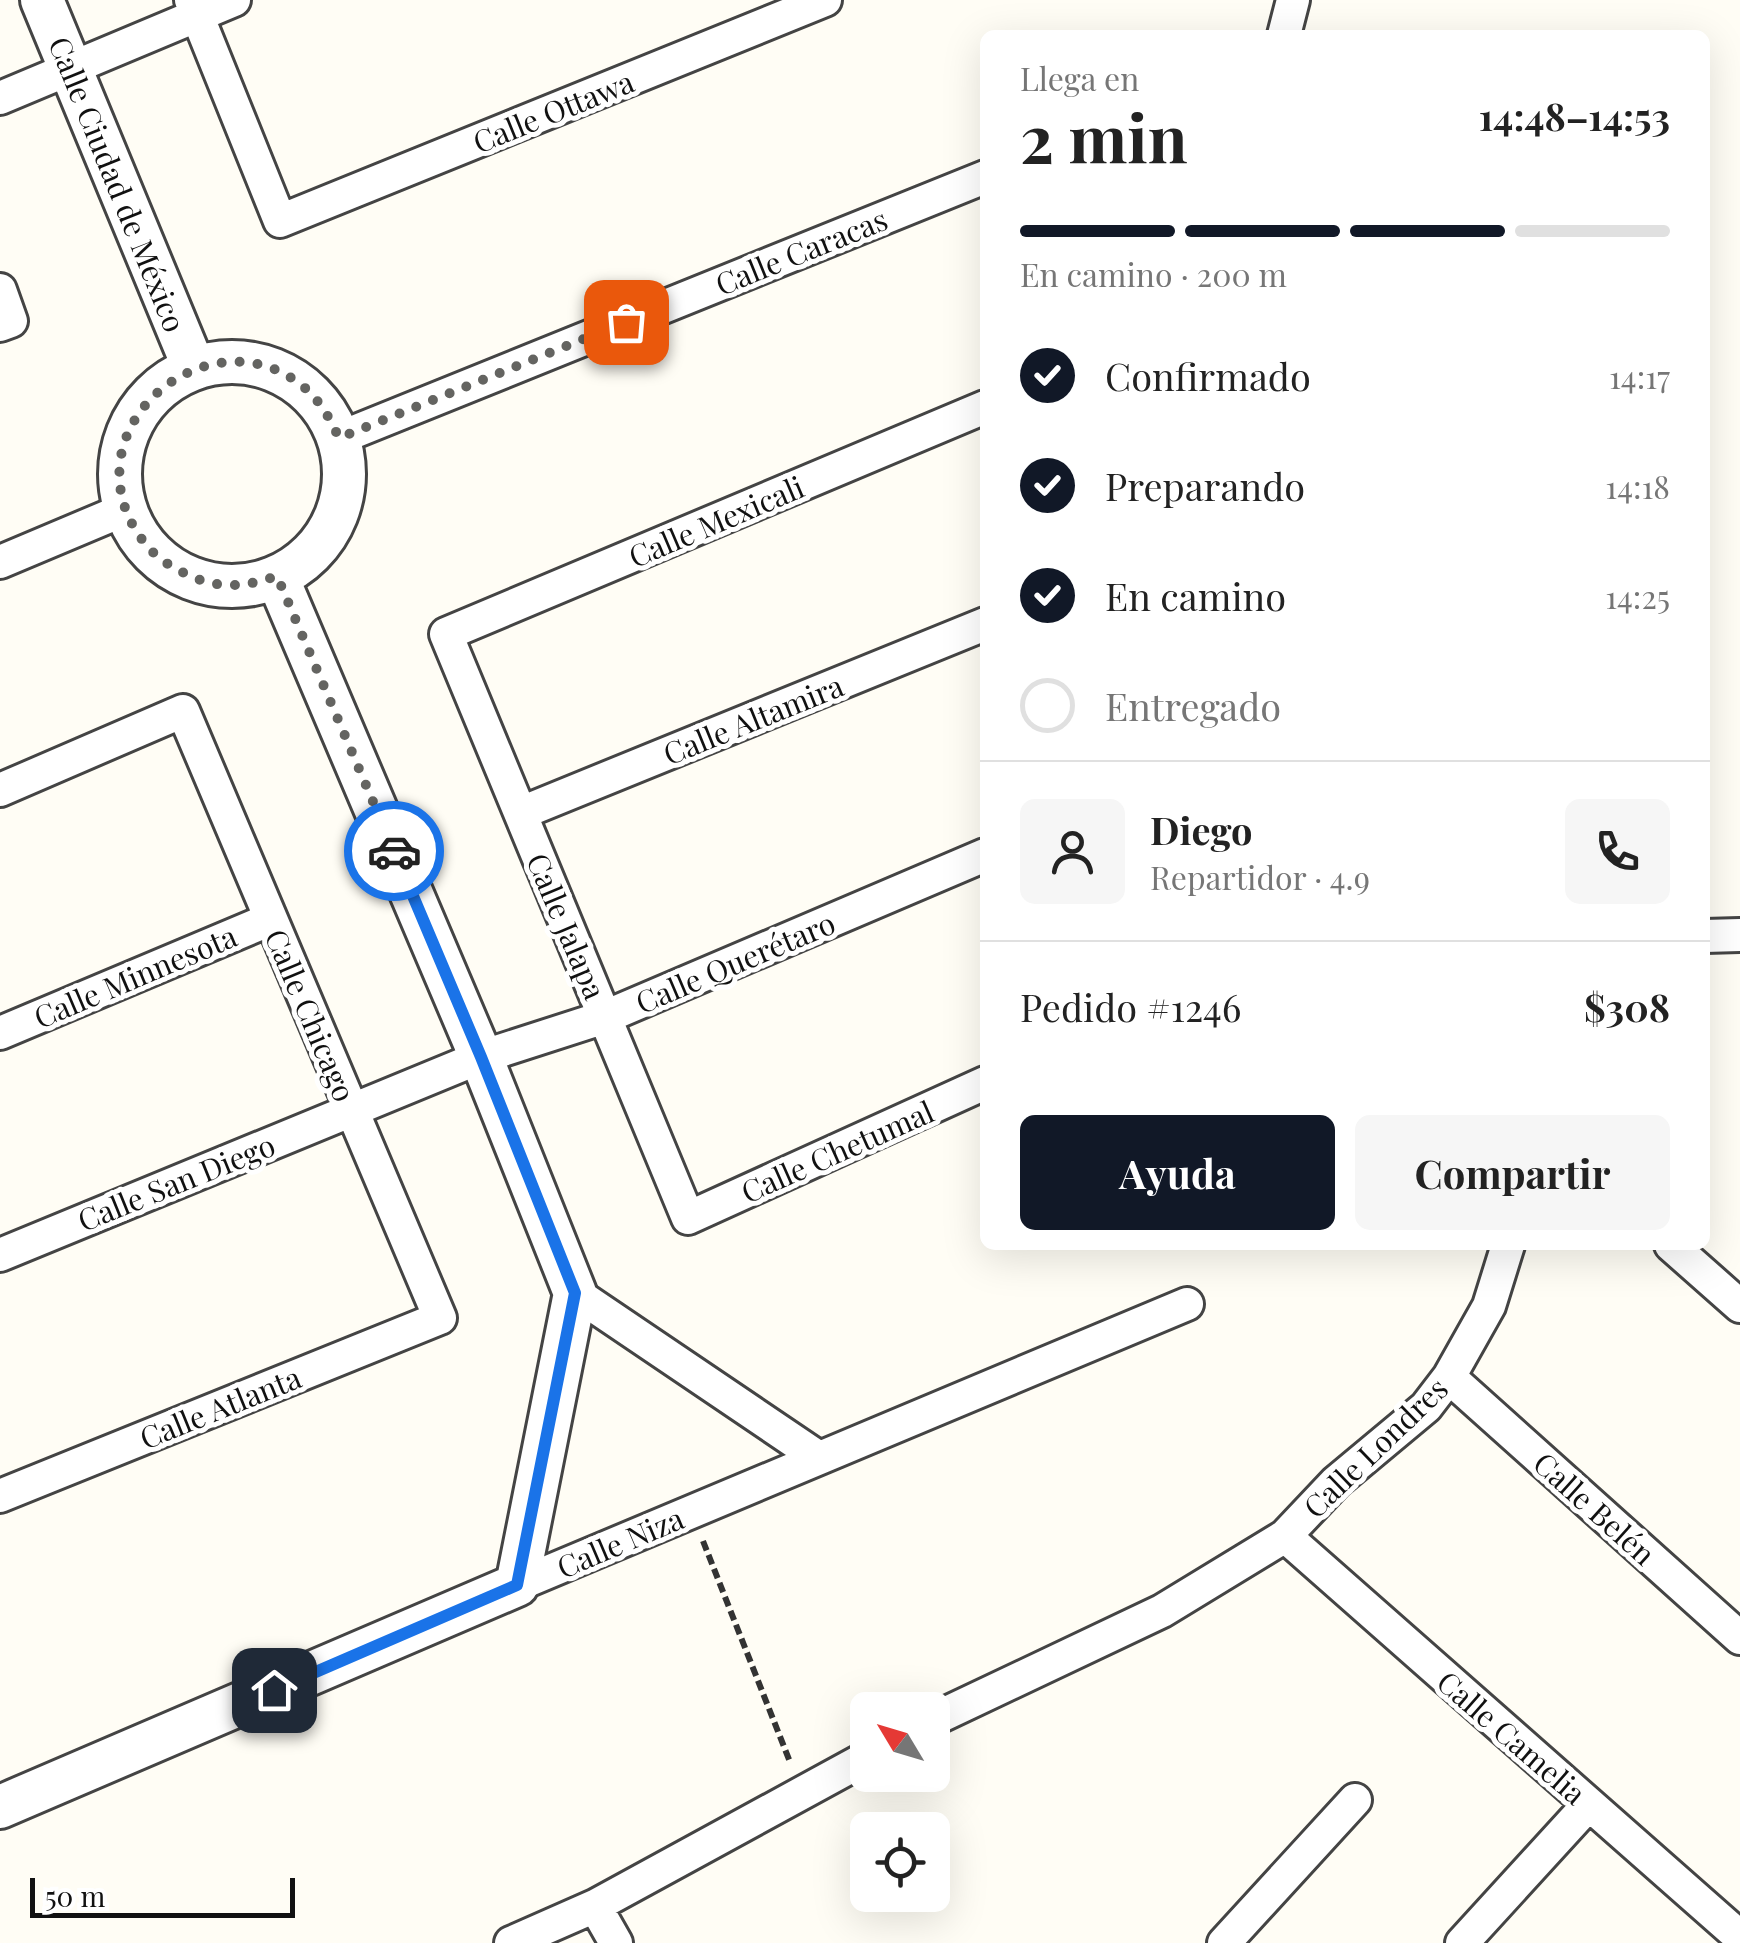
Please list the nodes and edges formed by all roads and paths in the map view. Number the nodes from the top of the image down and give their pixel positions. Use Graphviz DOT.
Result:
graph roads {
  1 [pos="42,0"];
  2 [pos="234,0"];
  3 [pos="825,0"];
  4 [pos="1293,0"];
  5 [pos="194,8"];
  6 [pos="1285,30"];
  7 [pos="71,70"];
  8 [pos="0,98"];
  9 [pos="980,179"];
  10 [pos="194,368"];
  11 [pos="980,409"];
  12 [pos="339,438"];
  13 [pos="126,509"];
  14 [pos="0,562"];
  15 [pos="277,576"];
  16 [pos="980,626"];
  17 [pos="446,634"];
  18 [pos="0,790"];
  19 [pos="520,813"];
  20 [pos="980,857"];
  21 [pos="270,918"];
  22 [pos="1710,936"];
  23 [pos="1740,936"];
  24 [pos="605,1017"];
  25 [pos="0,1033"];
  26 [pos="481,1057"];
  27 [pos="980,1085"];
  28 [pos="351,1109"];
  29 [pos="688,1218"];
  30 [pos="1506,1250"];
  31 [pos="1677,1250"];
  32 [pos="0,1254"];
  33 [pos="575,1293"];
  34 [pos="1187,1304"];
  35 [pos="1740,1306"];
  36 [pos="440,1318"];
  37 [pos="1449,1377"];
  38 [pos="819,1458"];
  39 [pos="0,1496"];
  40 [pos="701,1536"];
  41 [pos="1285,1536"];
  42 [pos="517,1585"];
  43 [pos="1740,1638"];
  44 [pos="950,1711"];
  45 [pos="788,1756"];
  46 [pos="850,1766"];
  47 [pos="1355,1800"];
  48 [pos="1589,1804"];
  49 [pos="0,1808"];
  50 [pos="595,1906"];
  51 [pos="1740,1937"];
  52 [pos="511,1943"];
  53 [pos="616,1943"];
  54 [pos="1224,1943"];
  55 [pos="1462,1943"];
  1 -- 7 [label="street, Calle Ciudad de México"];
  2 -- 5 [label="street"];
  3 -- 5 [label="street, Calle Ottawa"];
  4 -- 6 [label="street"];
  5 -- 7 [label="street"];
  7 -- 8 [label="street"];
  7 -- 10 [label="street, Calle Ciudad de México"];
  9 -- 12 [label="street, Calle Caracas"];
  10 -- 12 [label="street"];
  10 -- 13 [label="street"];
  11 -- 17 [label="street, Calle Mexicali"];
  12 -- 15 [label="street"];
  13 -- 14 [label="street"];
  13 -- 15 [label="street"];
  15 -- 26 [label="street"];
  16 -- 19 [label="street, Calle Altamira"];
  17 -- 19 [label="street, Calle Jalapa"];
  18 -- 21 [label="street, Calle Chicago"];
  19 -- 24 [label="street, Calle Jalapa"];
  20 -- 24 [label="street, Calle Querétaro"];
  21 -- 25 [label="street, Calle Minnesota"];
  21 -- 28 [label="street, Calle Chicago"];
  22 -- 23 [label="street"];
  24 -- 26 [label="street, Calle Querétaro"];
  24 -- 29 [label="street, Calle Jalapa"];
  26 -- 28 [label="street, Calle Querétaro"];
  26 -- 33 [label="street"];
  27 -- 29 [label="street, Calle Chetumal"];
  28 -- 32 [label="street, Calle San Diego"];
  28 -- 36 [label="street, Calle Chicago"];
  30 -- 37 [label="street, Calle Londres"];
  31 -- 35 [label="street"];
  33 -- 38 [label="street"];
  33 -- 42 [label="street"];
  34 -- 38 [label="street, Calle Niza"];
  36 -- 39 [label="street, Calle Atlanta"];
  37 -- 41 [label="street, Calle Londres"];
  37 -- 43 [label="street, Calle Belén"];
  38 -- 42 [label="street, Calle Niza"];
  40 -- 45 [label="path"];
  41 -- 44 [label="street, Calle Londres"];
  41 -- 48 [label="street, Calle Camelia"];
  42 -- 49 [label="street, Calle Niza"];
  46 -- 50 [label="street"];
  47 -- 54 [label="street"];
  48 -- 51 [label="street, Calle Camelia"];
  48 -- 55 [label="street"];
  50 -- 52 [label="street"];
  50 -- 53 [label="street"];
}
